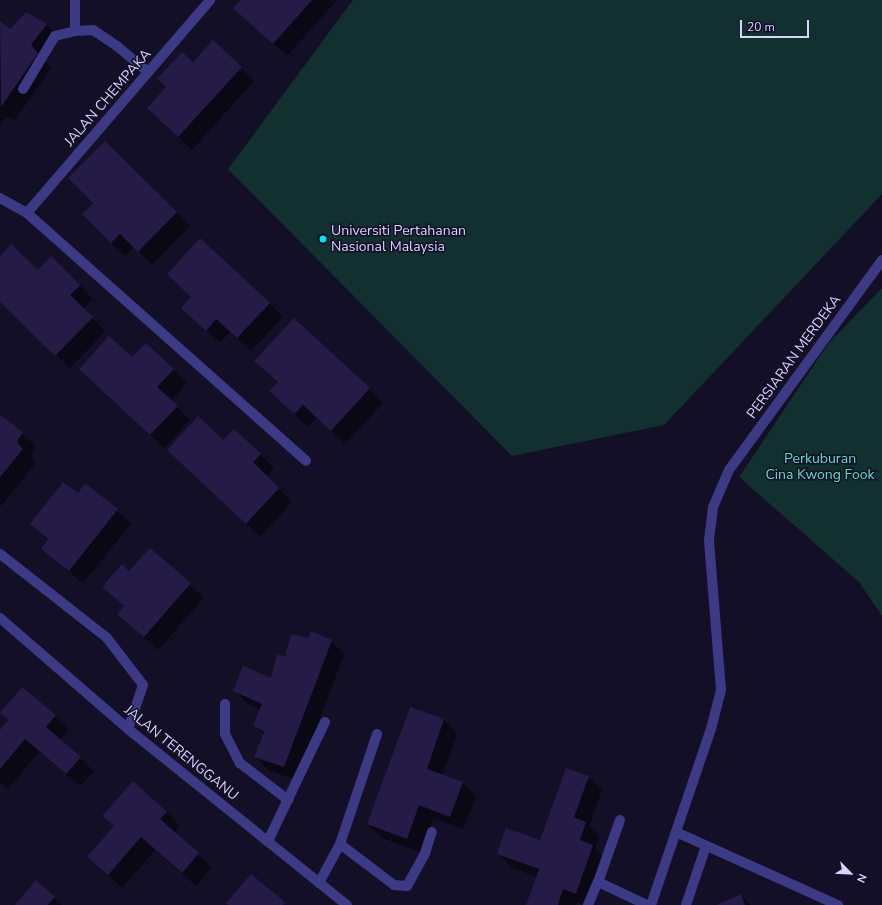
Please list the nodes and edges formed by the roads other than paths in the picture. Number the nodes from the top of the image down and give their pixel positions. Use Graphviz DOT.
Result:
graph roads {
  1 [pos="74,0"];
  2 [pos="210,0"];
  3 [pos="75,31"];
  4 [pos="148,72"];
  5 [pos="23,89"];
  6 [pos="0,198"];
  7 [pos="27,213"];
  8 [pos="882,260"];
  9 [pos="306,461"];
  10 [pos="0,554"];
  11 [pos="0,618"];
  12 [pos="225,704"];
  13 [pos="325,722"];
  14 [pos="128,729"];
  15 [pos="377,734"];
  16 [pos="288,800"];
  17 [pos="620,820"];
  18 [pos="432,832"];
  19 [pos="676,832"];
  20 [pos="268,841"];
  21 [pos="340,844"];
  22 [pos="706,846"];
  23 [pos="598,882"];
  24 [pos="319,883"];
  25 [pos="347,905"];
  26 [pos="588,905"];
  27 [pos="647,905"];
  28 [pos="651,905"];
  29 [pos="686,905"];
  30 [pos="838,905"];
  1 -- 3 [label="street"];
  2 -- 4 [label="street, JALAN CHEMPAKA"];
  3 -- 4 [label="street"];
  3 -- 5 [label="street"];
  4 -- 7 [label="street, JALAN CHEMPAKA"];
  6 -- 7 [label="street"];
  7 -- 9 [label="street"];
  8 -- 19 [label="street, PERSIARAN MERDEKA"];
  10 -- 14 [label="street"];
  11 -- 14 [label="street, JALAN TERENGGANU"];
  12 -- 16 [label="street"];
  13 -- 16 [label="street"];
  14 -- 20 [label="street, JALAN TERENGGANU"];
  15 -- 21 [label="street"];
  16 -- 20 [label="street"];
  17 -- 23 [label="street"];
  18 -- 21 [label="street"];
  19 -- 22 [label="street"];
  19 -- 28 [label="street, PERSIARAN MERDEKA"];
  20 -- 24 [label="street, JALAN TERENGGANU"];
  21 -- 24 [label="street"];
  22 -- 29 [label="street"];
  22 -- 30 [label="street"];
  23 -- 26 [label="street"];
  23 -- 27 [label="street"];
  24 -- 25 [label="street, JALAN TERENGGANU"];
}
